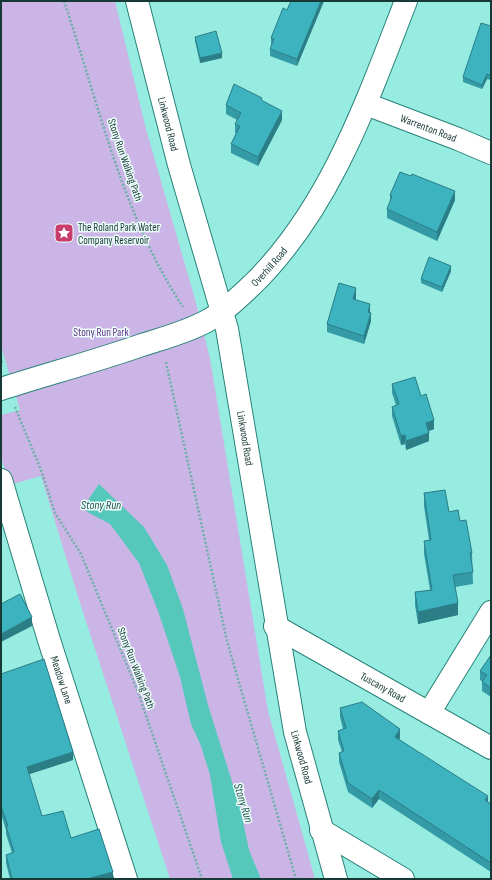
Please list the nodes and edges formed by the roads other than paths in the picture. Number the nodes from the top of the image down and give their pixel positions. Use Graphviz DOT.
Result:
graph roads {
  1 [pos="137,1"];
  2 [pos="406,1"];
  3 [pos="366,104"];
  4 [pos="491,153"];
  5 [pos="222,311"];
  6 [pos="4,388"];
  7 [pos="1,480"];
  8 [pos="491,612"];
  9 [pos="275,626"];
  10 [pos="429,713"];
  11 [pos="491,748"];
  12 [pos="321,830"];
  13 [pos="126,879"];
  14 [pos="336,879"];
  15 [pos="403,879"];
  1 -- 5 [label="street, Linkwood Road"];
  2 -- 3 [label="street, Overhill Road"];
  3 -- 4 [label="street, Warrenton Road"];
  3 -- 5 [label="street, Overhill Road"];
  5 -- 6 [label="street, Overhill Road"];
  5 -- 9 [label="street, Linkwood Road"];
  7 -- 13 [label="street, Meadow Lane"];
  8 -- 10 [label="street"];
  9 -- 10 [label="street, Tuscany Road"];
  9 -- 12 [label="street, Linkwood Road"];
  10 -- 11 [label="street, Tuscany Road"];
  12 -- 14 [label="street, Linkwood Road"];
  12 -- 15 [label="street"];
}
